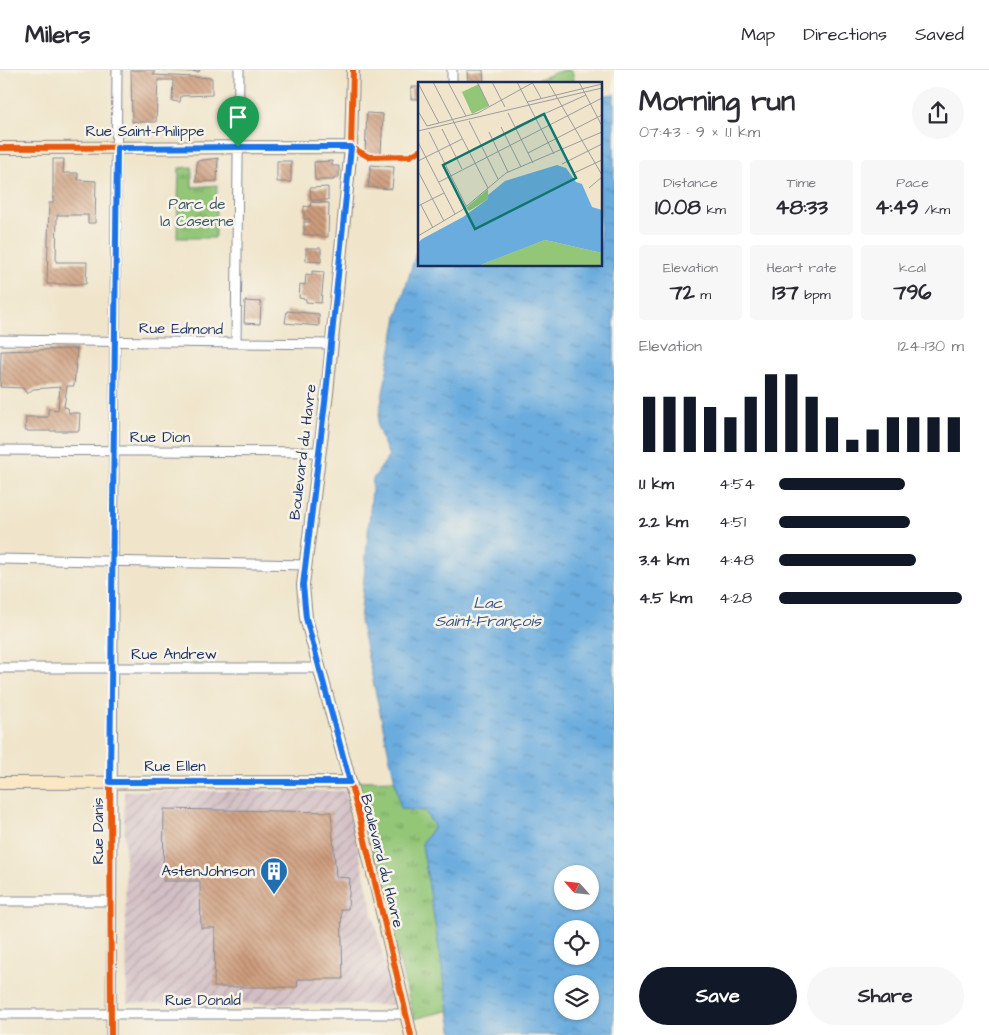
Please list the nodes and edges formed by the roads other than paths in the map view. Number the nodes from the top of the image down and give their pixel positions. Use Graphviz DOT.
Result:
graph roads {
  1 [pos="117,70"];
  2 [pos="239,70"];
  3 [pos="353,70"];
  4 [pos="238,147"];
  5 [pos="351,147"];
  6 [pos="0,148"];
  7 [pos="117,148"];
  8 [pos="0,340"];
  9 [pos="116,342"];
  10 [pos="236,343"];
  11 [pos="331,344"];
  12 [pos="0,450"];
  13 [pos="115,451"];
  14 [pos="319,452"];
  15 [pos="0,560"];
  16 [pos="113,561"];
  17 [pos="306,565"];
  18 [pos="0,668"];
  19 [pos="112,668"];
  20 [pos="319,668"];
  21 [pos="110,782"];
  22 [pos="350,782"];
  23 [pos="0,783"];
  24 [pos="0,901"];
  25 [pos="111,901"];
  26 [pos="0,1014"];
  27 [pos="111,1014"];
  28 [pos="407,1014"];
  29 [pos="111,1035"];
  30 [pos="411,1035"];
  1 -- 7 [label="street, Rue Danis"];
  2 -- 4 [label="street"];
  3 -- 5 [label="street, Boulevard du Havre"];
  4 -- 5 [label="street, Rue Saint-Philippe"];
  4 -- 7 [label="street, Rue Saint-Philippe"];
  4 -- 10 [label="street"];
  5 -- 11 [label="street, Boulevard du Havre"];
  6 -- 7 [label="street, Rue Saint-Philippe"];
  7 -- 9 [label="street, Rue Danis"];
  8 -- 9 [label="street, Rue Edmond"];
  9 -- 10 [label="street, Rue Edmond"];
  9 -- 13 [label="street, Rue Danis"];
  10 -- 11 [label="street, Rue Edmond"];
  11 -- 14 [label="street, Boulevard du Havre"];
  12 -- 13 [label="street, Rue Dion"];
  13 -- 14 [label="street, Rue Dion"];
  13 -- 16 [label="street, Rue Danis"];
  14 -- 17 [label="street, Boulevard du Havre"];
  15 -- 16 [label="street"];
  16 -- 17 [label="street"];
  16 -- 19 [label="street, Rue Danis"];
  17 -- 20 [label="street, Boulevard du Havre"];
  18 -- 19 [label="street, Rue Andrew"];
  19 -- 20 [label="street, Rue Andrew"];
  19 -- 21 [label="street, Rue Danis"];
  20 -- 22 [label="street, Boulevard du Havre"];
  21 -- 22 [label="street, Rue Ellen"];
  21 -- 23 [label="street, Rue Ellen"];
  21 -- 25 [label="street, Rue Danis"];
  22 -- 28 [label="street, Boulevard du Havre"];
  24 -- 25 [label="street"];
  25 -- 27 [label="street, Rue Danis"];
  26 -- 27 [label="street, Rue Donald"];
  27 -- 28 [label="street, Rue Donald"];
  27 -- 29 [label="street, Rue Danis"];
  28 -- 30 [label="street, Boulevard du Havre"];
}
